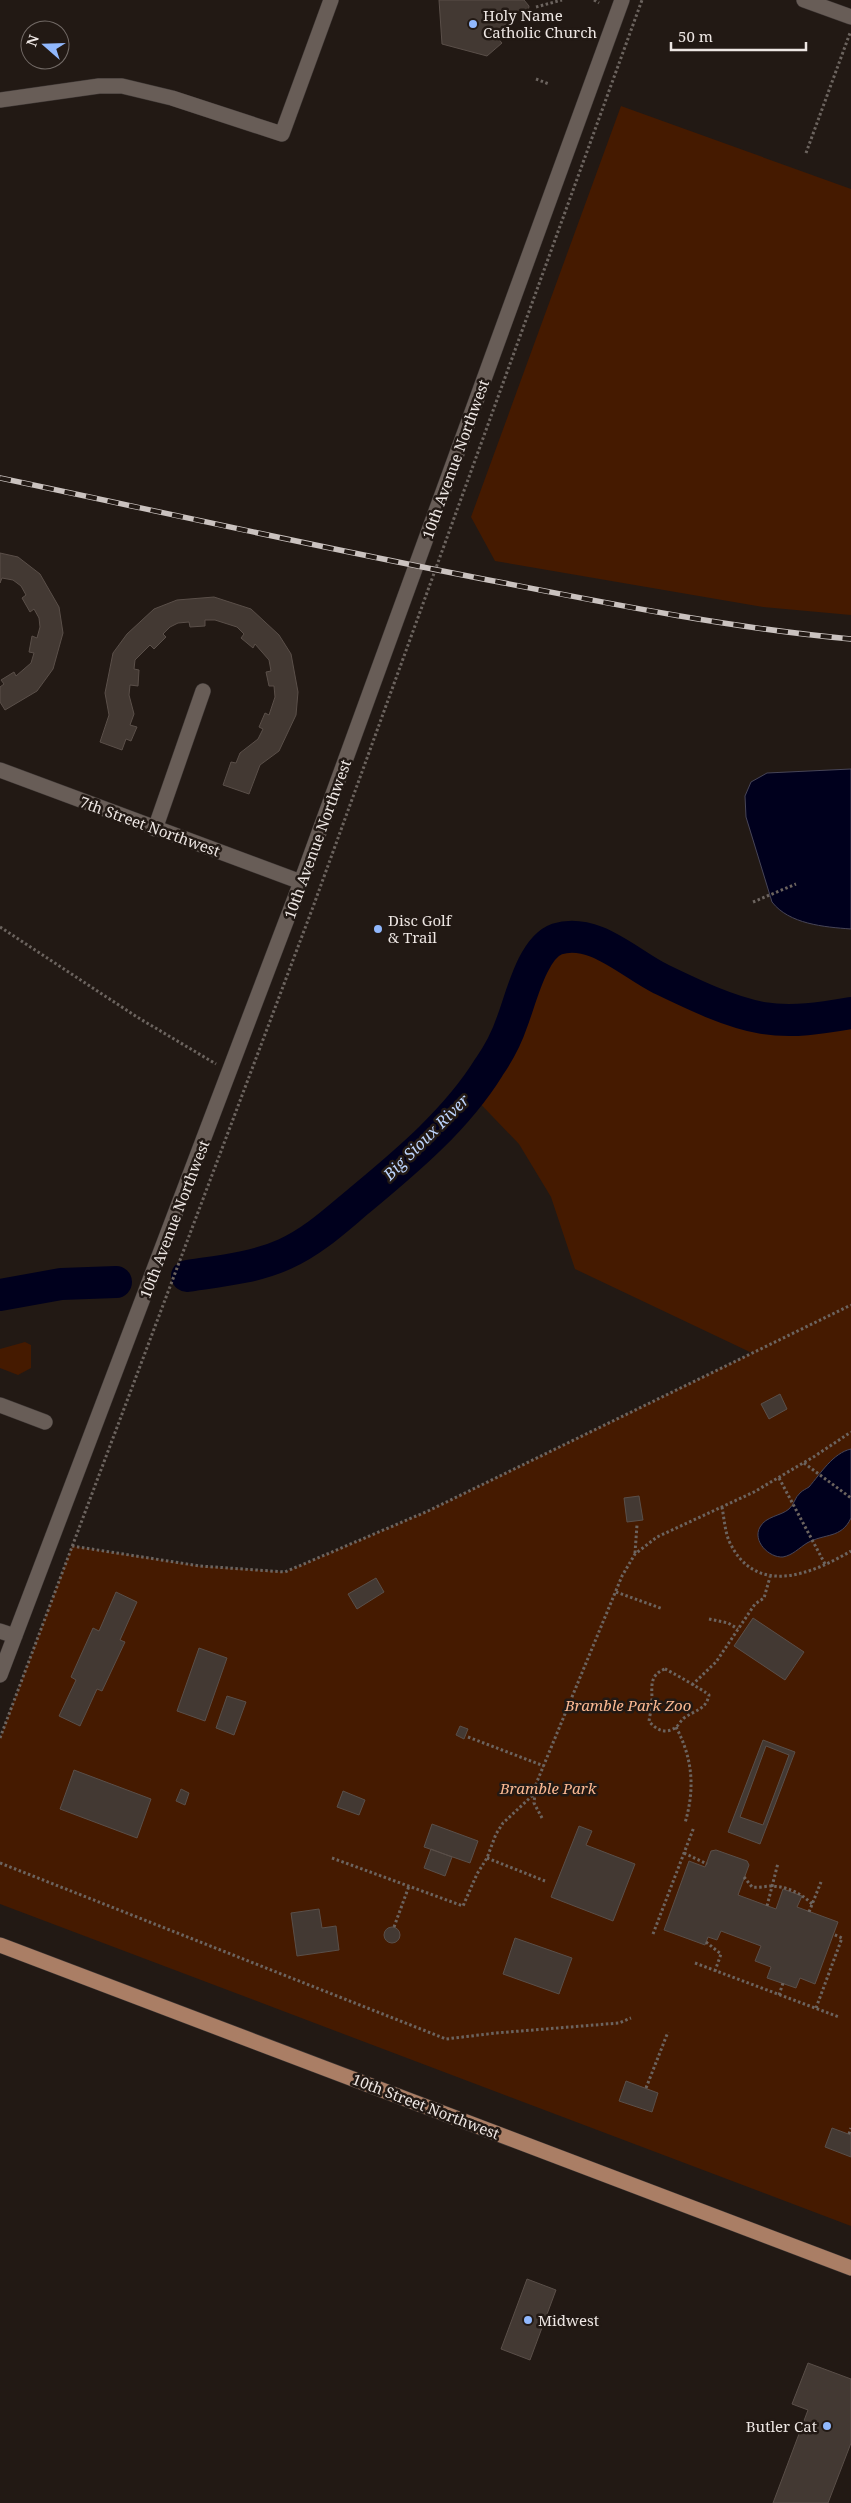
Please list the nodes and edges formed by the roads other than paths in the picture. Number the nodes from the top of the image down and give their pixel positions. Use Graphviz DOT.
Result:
graph roads {
  1 [pos="331,0"];
  2 [pos="622,0"];
  3 [pos="804,0"];
  4 [pos="851,17"];
  5 [pos="2,104"];
  6 [pos="203,691"];
  7 [pos="0,770"];
  8 [pos="155,829"];
  9 [pos="301,882"];
  10 [pos="0,1405"];
  11 [pos="45,1422"];
  12 [pos="0,1631"];
  13 [pos="15,1636"];
  14 [pos="0,1674"];
  15 [pos="0,1945"];
  16 [pos="851,2268"];
  1 -- 5 [label="street"];
  2 -- 9 [label="street, 10th Avenue Northwest"];
  3 -- 4 [label="street"];
  6 -- 8 [label="street"];
  7 -- 8 [label="street, 7th Street Northwest"];
  8 -- 9 [label="street, 7th Street Northwest"];
  9 -- 13 [label="street, 10th Avenue Northwest"];
  10 -- 11 [label="street"];
  12 -- 13 [label="street"];
  13 -- 14 [label="street, 10th Avenue Northwest"];
  15 -- 16 [label="main road, 10th Street Northwest"];
}
